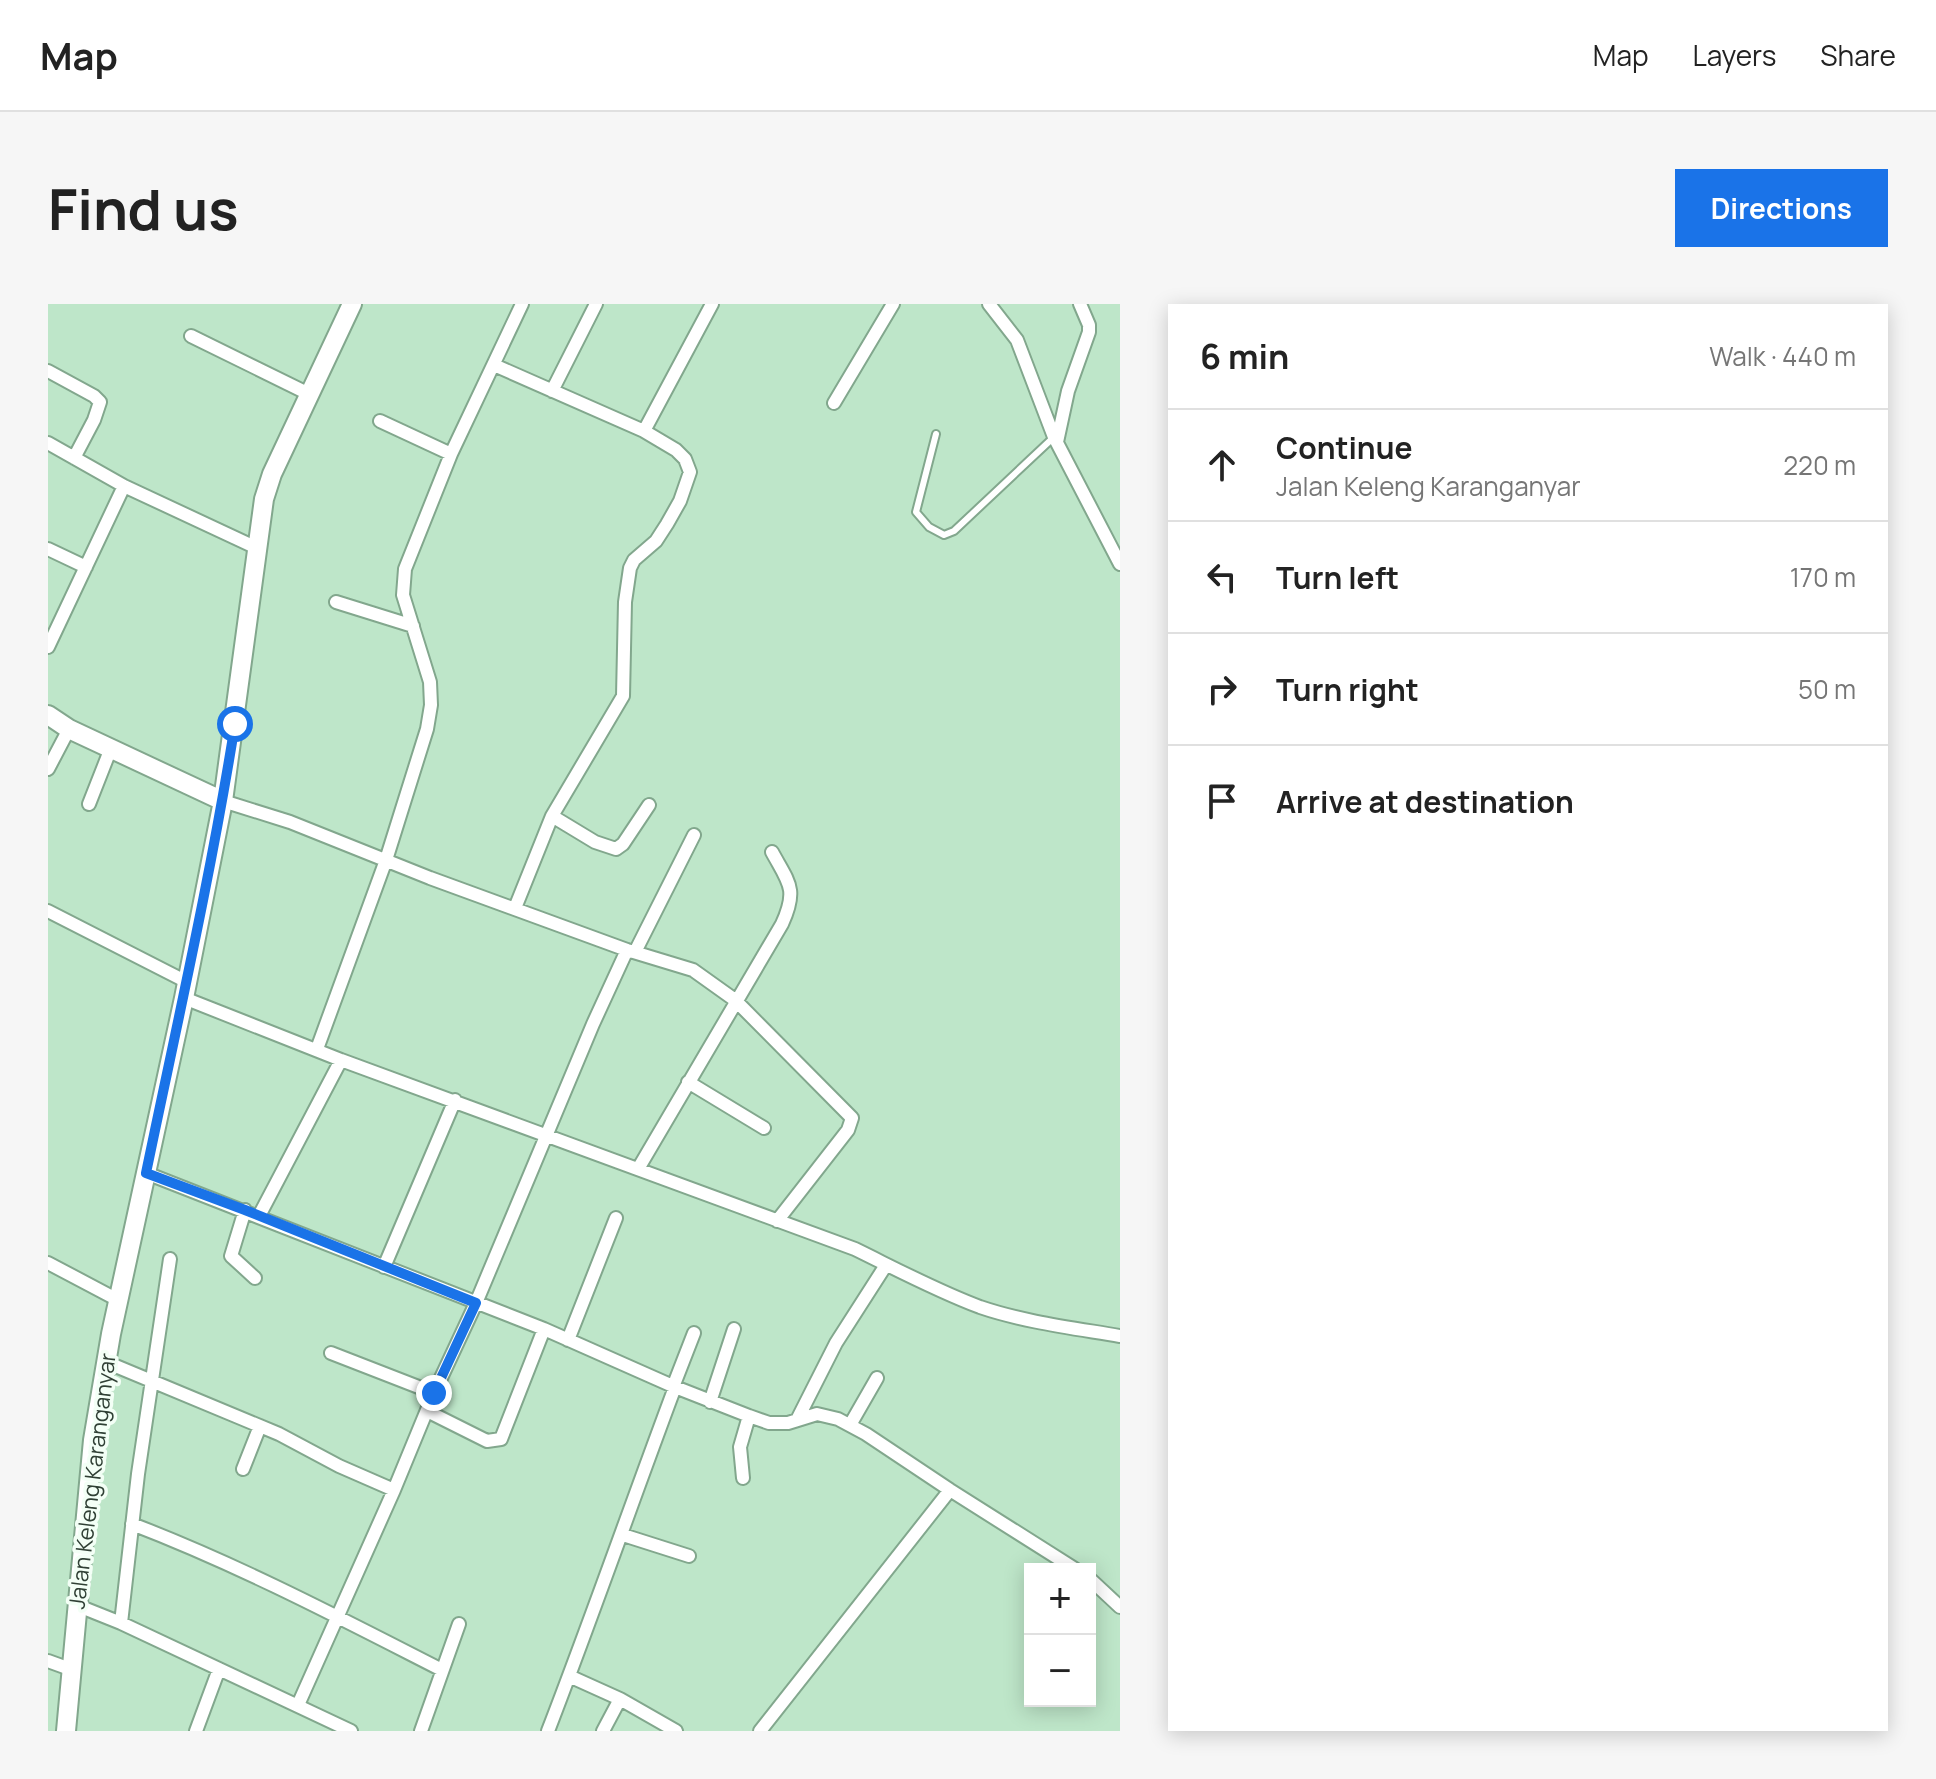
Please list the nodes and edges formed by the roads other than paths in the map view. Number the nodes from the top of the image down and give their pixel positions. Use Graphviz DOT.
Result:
graph roads {
  1 [pos="352,304"];
  2 [pos="522,304"];
  3 [pos="596,304"];
  4 [pos="712,304"];
  5 [pos="893,304"];
  6 [pos="989,304"];
  7 [pos="1080,304"];
  8 [pos="191,336"];
  9 [pos="494,365"];
  10 [pos="48,371"];
  11 [pos="552,391"];
  12 [pos="309,394"];
  13 [pos="834,403"];
  14 [pos="380,421"];
  15 [pos="644,431"];
  16 [pos="936,434"];
  17 [pos="1056,440"];
  18 [pos="48,443"];
  19 [pos="451,454"];
  20 [pos="74,458"];
  21 [pos="124,486"];
  22 [pos="257,548"];
  23 [pos="48,549"];
  24 [pos="1120,564"];
  25 [pos="86,567"];
  26 [pos="336,602"];
  27 [pos="413,626"];
  28 [pos="48,647"];
  29 [pos="48,715"];
  30 [pos="69,729"];
  31 [pos="111,748"];
  32 [pos="48,769"];
  33 [pos="223,801"];
  34 [pos="89,804"];
  35 [pos="649,805"];
  36 [pos="552,816"];
  37 [pos="694,835"];
  38 [pos="772,852"];
  39 [pos="386,860"];
  40 [pos="515,908"];
  41 [pos="49,914"];
  42 [pos="631,951"];
  43 [pos="186,990"];
  44 [pos="735,1000"];
  45 [pos="317,1049"];
  46 [pos="341,1060"];
  47 [pos="688,1082"];
  48 [pos="455,1100"];
  49 [pos="764,1128"];
  50 [pos="547,1136"];
  51 [pos="638,1169"];
  52 [pos="146,1173"];
  53 [pos="245,1210"];
  54 [pos="259,1216"];
  55 [pos="616,1218"];
  56 [pos="777,1221"];
  57 [pos="170,1259"];
  58 [pos="48,1263"];
  59 [pos="886,1265"];
  60 [pos="384,1267"];
  61 [pos="255,1278"];
  62 [pos="118,1300"];
  63 [pos="476,1303"];
  64 [pos="544,1329"];
  65 [pos="734,1329"];
  66 [pos="694,1333"];
  67 [pos="1120,1336"];
  68 [pos="568,1340"];
  69 [pos="331,1353"];
  70 [pos="106,1362"];
  71 [pos="877,1378"];
  72 [pos="153,1381"];
  73 [pos="674,1387"];
  74 [pos="434,1393"];
  75 [pos="710,1402"];
  76 [pos="427,1411"];
  77 [pos="749,1416"];
  78 [pos="798,1418"];
  79 [pos="850,1425"];
  80 [pos="260,1426"];
  81 [pos="243,1469"];
  82 [pos="743,1478"];
  83 [pos="394,1490"];
  84 [pos="950,1490"];
  85 [pos="132,1524"];
  86 [pos="623,1535"];
  87 [pos="689,1556"];
  88 [pos="1066,1563"];
  89 [pos="1096,1585"];
  90 [pos="76,1605"];
  91 [pos="1120,1607"];
  92 [pos="337,1617"];
  93 [pos="110,1619"];
  94 [pos="459,1624"];
  95 [pos="48,1661"];
  96 [pos="70,1669"];
  97 [pos="219,1669"];
  98 [pos="442,1670"];
  99 [pos="569,1676"];
  100 [pos="620,1699"];
  101 [pos="298,1705"];
  102 [pos="66,1731"];
  103 [pos="196,1731"];
  104 [pos="351,1731"];
  105 [pos="421,1731"];
  106 [pos="548,1731"];
  107 [pos="603,1731"];
  108 [pos="676,1731"];
  109 [pos="760,1731"];
  1 -- 12 [label="main road, Jalan Keleng Karanganyar"];
  2 -- 9 [label="street"];
  3 -- 11 [label="street"];
  4 -- 15 [label="street"];
  5 -- 13 [label="street"];
  6 -- 17 [label="street"];
  7 -- 17 [label="street"];
  8 -- 12 [label="street"];
  9 -- 11 [label="street"];
  9 -- 19 [label="street"];
  10 -- 20 [label="street"];
  11 -- 15 [label="street"];
  12 -- 22 [label="main road, Jalan Keleng Karanganyar"];
  14 -- 19 [label="street"];
  15 -- 36 [label="street"];
  16 -- 17 [label="lane"];
  17 -- 24 [label="street"];
  18 -- 20 [label="street"];
  19 -- 27 [label="street"];
  20 -- 21 [label="street"];
  21 -- 22 [label="street"];
  21 -- 25 [label="street"];
  22 -- 33 [label="main road, Jalan Keleng Karanganyar"];
  23 -- 25 [label="street"];
  25 -- 28 [label="street"];
  26 -- 27 [label="street"];
  27 -- 39 [label="street"];
  29 -- 30 [label="main road"];
  30 -- 31 [label="main road"];
  30 -- 32 [label="street"];
  31 -- 33 [label="main road"];
  31 -- 34 [label="street"];
  33 -- 39 [label="street"];
  33 -- 43 [label="main road, Jalan Keleng Karanganyar"];
  35 -- 36 [label="street"];
  36 -- 40 [label="street"];
  37 -- 42 [label="street"];
  38 -- 44 [label="street"];
  39 -- 40 [label="street"];
  39 -- 45 [label="street"];
  40 -- 42 [label="street"];
  41 -- 43 [label="street"];
  42 -- 44 [label="street"];
  42 -- 50 [label="street"];
  43 -- 45 [label="street"];
  43 -- 52 [label="main road, Jalan Keleng Karanganyar"];
  44 -- 47 [label="street"];
  44 -- 56 [label="street"];
  45 -- 46 [label="street"];
  46 -- 48 [label="street"];
  46 -- 54 [label="street"];
  47 -- 49 [label="street"];
  47 -- 51 [label="street"];
  48 -- 50 [label="street"];
  48 -- 60 [label="street"];
  50 -- 51 [label="street"];
  50 -- 63 [label="street"];
  51 -- 56 [label="street"];
  52 -- 53 [label="street"];
  52 -- 62 [label="main road, Jalan Keleng Karanganyar"];
  53 -- 54 [label="street"];
  53 -- 61 [label="street"];
  54 -- 60 [label="street"];
  55 -- 68 [label="street"];
  56 -- 59 [label="street"];
  57 -- 72 [label="street"];
  58 -- 62 [label="street"];
  59 -- 67 [label="street"];
  59 -- 78 [label="street"];
  60 -- 63 [label="street"];
  62 -- 70 [label="main road, Jalan Keleng Karanganyar"];
  63 -- 64 [label="street"];
  63 -- 74 [label="street"];
  64 -- 68 [label="street"];
  64 -- 76 [label="street"];
  65 -- 75 [label="street"];
  66 -- 73 [label="street"];
  68 -- 73 [label="street"];
  69 -- 74 [label="street"];
  70 -- 72 [label="street"];
  70 -- 90 [label="main road, Jalan Keleng Karanganyar"];
  71 -- 79 [label="street"];
  72 -- 80 [label="street"];
  72 -- 85 [label="street"];
  73 -- 75 [label="street"];
  73 -- 86 [label="street"];
  74 -- 76 [label="street"];
  75 -- 77 [label="street"];
  76 -- 83 [label="street"];
  77 -- 78 [label="street"];
  77 -- 82 [label="street"];
  78 -- 79 [label="street"];
  79 -- 84 [label="street"];
  80 -- 81 [label="street"];
  80 -- 83 [label="street"];
  83 -- 92 [label="street"];
  84 -- 88 [label="street"];
  84 -- 109 [label="street"];
  85 -- 92 [label="street"];
  85 -- 93 [label="street"];
  86 -- 87 [label="street"];
  86 -- 99 [label="street"];
  89 -- 91 [label="street"];
  90 -- 93 [label="street"];
  90 -- 96 [label="main road, Jalan Keleng Karanganyar"];
  92 -- 98 [label="street"];
  92 -- 101 [label="street"];
  93 -- 97 [label="street"];
  94 -- 98 [label="street"];
  95 -- 96 [label="street"];
  96 -- 102 [label="main road, Jalan Keleng Karanganyar"];
  97 -- 101 [label="street"];
  97 -- 103 [label="street"];
  98 -- 105 [label="street"];
  99 -- 100 [label="street"];
  99 -- 106 [label="street"];
  100 -- 107 [label="street"];
  100 -- 108 [label="street"];
  101 -- 104 [label="street"];
}
